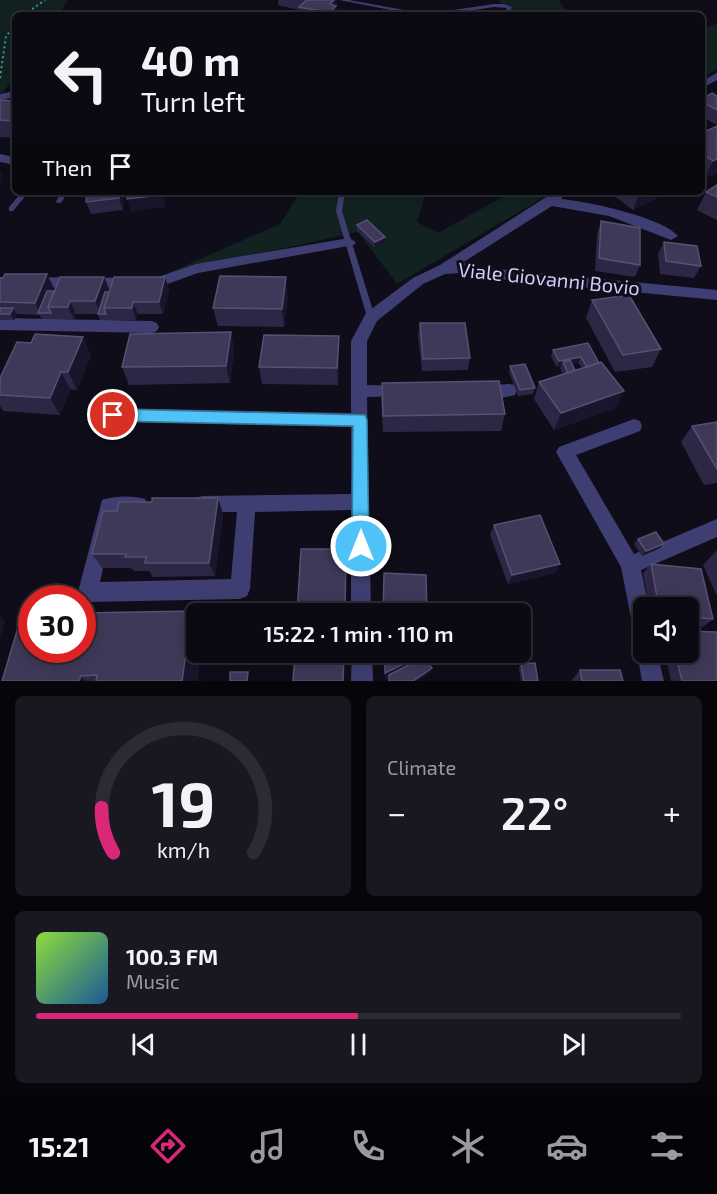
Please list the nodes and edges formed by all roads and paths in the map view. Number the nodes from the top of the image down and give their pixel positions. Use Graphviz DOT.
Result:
graph roads {
  1 [pos="45,0"];
  2 [pos="341,0"];
  3 [pos="28,12"];
  4 [pos="409,12"];
  5 [pos="456,12"];
  6 [pos="506,12"];
  7 [pos="12,29"];
  8 [pos="0,78"];
  9 [pos="23,195"];
  10 [pos="63,195"];
  11 [pos="342,195"];
  12 [pos="558,195"];
  13 [pos="59,201"];
  14 [pos="550,202"];
  15 [pos="11,209"];
  16 [pos="671,236"];
  17 [pos="349,242"];
  18 [pos="443,269"];
  19 [pos="0,282"];
  20 [pos="717,295"];
  21 [pos="371,317"];
  22 [pos="0,324"];
  23 [pos="152,327"];
  24 [pos="509,390"];
  25 [pos="360,391"];
  26 [pos="417,391"];
  27 [pos="463,391"];
  28 [pos="113,415"];
  29 [pos="360,420"];
  30 [pos="634,426"];
  31 [pos="361,502"];
  32 [pos="247,504"];
  33 [pos="154,505"];
  34 [pos="189,505"];
  35 [pos="717,528"];
  36 [pos="630,565"];
  37 [pos="637,597"];
  38 [pos="362,603"];
  39 [pos="362,663"];
  40 [pos="649,663"];
  41 [pos="362,681"];
  42 [pos="653,681"];
  1 -- 3 [label="path"];
  2 -- 4 [label="lane"];
  5 -- 6 [label="lane"];
  7 -- 8 [label="path"];
  9 -- 15 [label="lane"];
  10 -- 13 [label="lane"];
  11 -- 17 [label="lane"];
  12 -- 14 [label="street"];
  14 -- 16 [label="street"];
  14 -- 18 [label="street"];
  17 -- 19 [label="street"];
  17 -- 21 [label="lane"];
  18 -- 20 [label="street, Viale Giovanni Bovio"];
  18 -- 21 [label="street, Viale Giovanni Bovio"];
  21 -- 25 [label="street, Viale Giovanni Bovio"];
  22 -- 23 [label="street"];
  24 -- 27 [label="street"];
  25 -- 26 [label="street"];
  25 -- 29 [label="street, Viale Giovanni Bovio"];
  28 -- 29 [label="street"];
  29 -- 31 [label="street, Viale Giovanni Bovio"];
  30 -- 36 [label="street"];
  31 -- 32 [label="street"];
  31 -- 38 [label="street, Viale Giovanni Bovio"];
  32 -- 33 [label="street"];
  32 -- 34 [label="street"];
  35 -- 36 [label="street"];
  36 -- 37 [label="street"];
  39 -- 41 [label="street"];
  40 -- 42 [label="street"];
}
